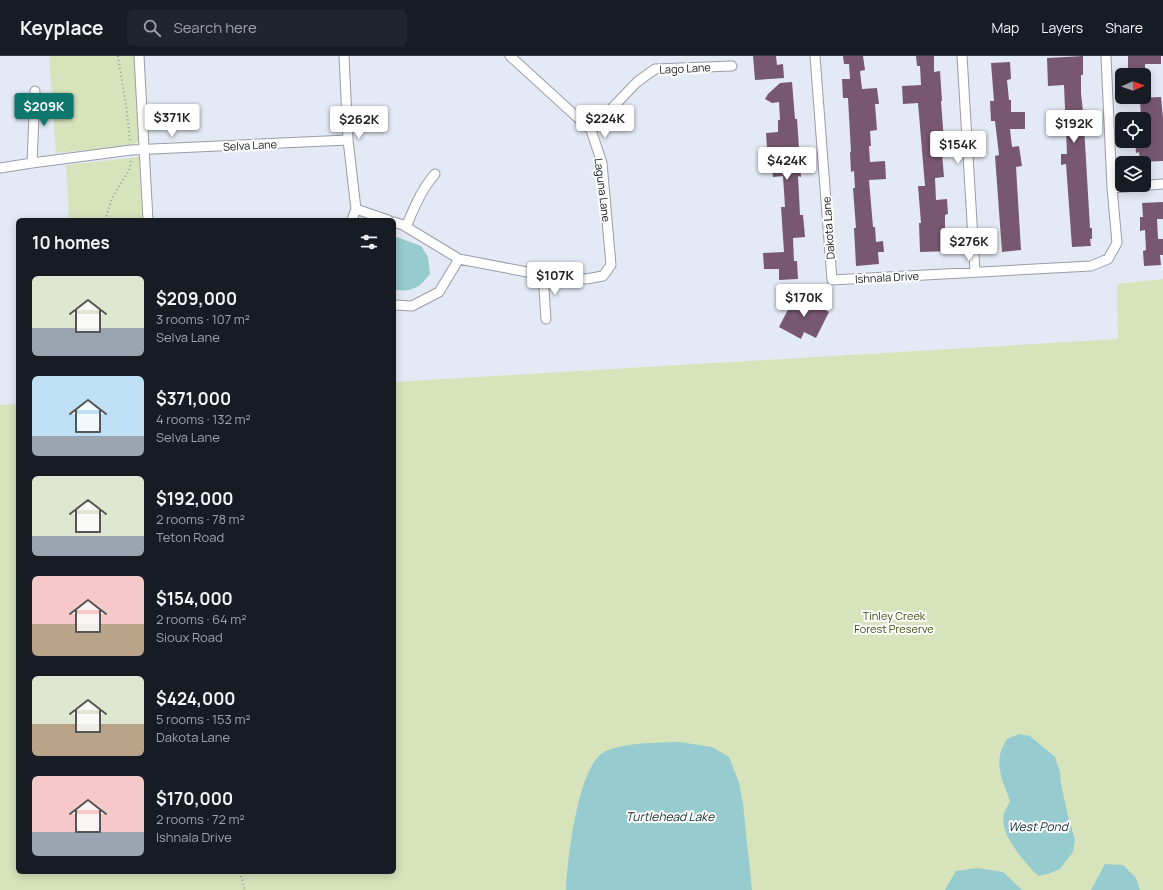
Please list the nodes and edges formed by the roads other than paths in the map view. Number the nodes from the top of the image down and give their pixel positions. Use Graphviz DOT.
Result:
graph roads {
  1 [pos="139,56"];
  2 [pos="344,56"];
  3 [pos="510,56"];
  4 [pos="816,56"];
  5 [pos="962,56"];
  6 [pos="1106,56"];
  7 [pos="732,66"];
  8 [pos="35,90"];
  9 [pos="590,130"];
  10 [pos="348,140"];
  11 [pos="144,150"];
  12 [pos="32,163"];
  13 [pos="0,168"];
  14 [pos="435,174"];
  15 [pos="1163,184"];
  16 [pos="1112,188"];
  17 [pos="356,209"];
  18 [pos="148,218"];
  19 [pos="353,218"];
  20 [pos="382,218"];
  21 [pos="396,223"];
  22 [pos="406,227"];
  23 [pos="459,259"];
  24 [pos="975,272"];
  25 [pos="543,275"];
  26 [pos="832,280"];
  27 [pos="396,305"];
  28 [pos="546,319"];
  1 -- 11 [label="street"];
  2 -- 10 [label="street"];
  3 -- 9 [label="street, Laguna Lane"];
  4 -- 26 [label="street, Dakota Lane"];
  5 -- 24 [label="street"];
  6 -- 16 [label="street"];
  7 -- 9 [label="street, Lago Lane"];
  8 -- 12 [label="street"];
  9 -- 25 [label="street, Laguna Lane"];
  10 -- 11 [label="street, Selva Lane"];
  10 -- 17 [label="street"];
  11 -- 12 [label="street, Selva Lane"];
  11 -- 18 [label="street"];
  12 -- 13 [label="street, Selva Lane"];
  14 -- 22 [label="street"];
  15 -- 16 [label="street"];
  16 -- 24 [label="street, Ishnala Drive"];
  17 -- 19 [label="street"];
  17 -- 20 [label="street"];
  21 -- 22 [label="street"];
  22 -- 23 [label="street"];
  23 -- 25 [label="street"];
  23 -- 27 [label="street"];
  24 -- 26 [label="street, Ishnala Drive"];
  25 -- 28 [label="street"];
}
